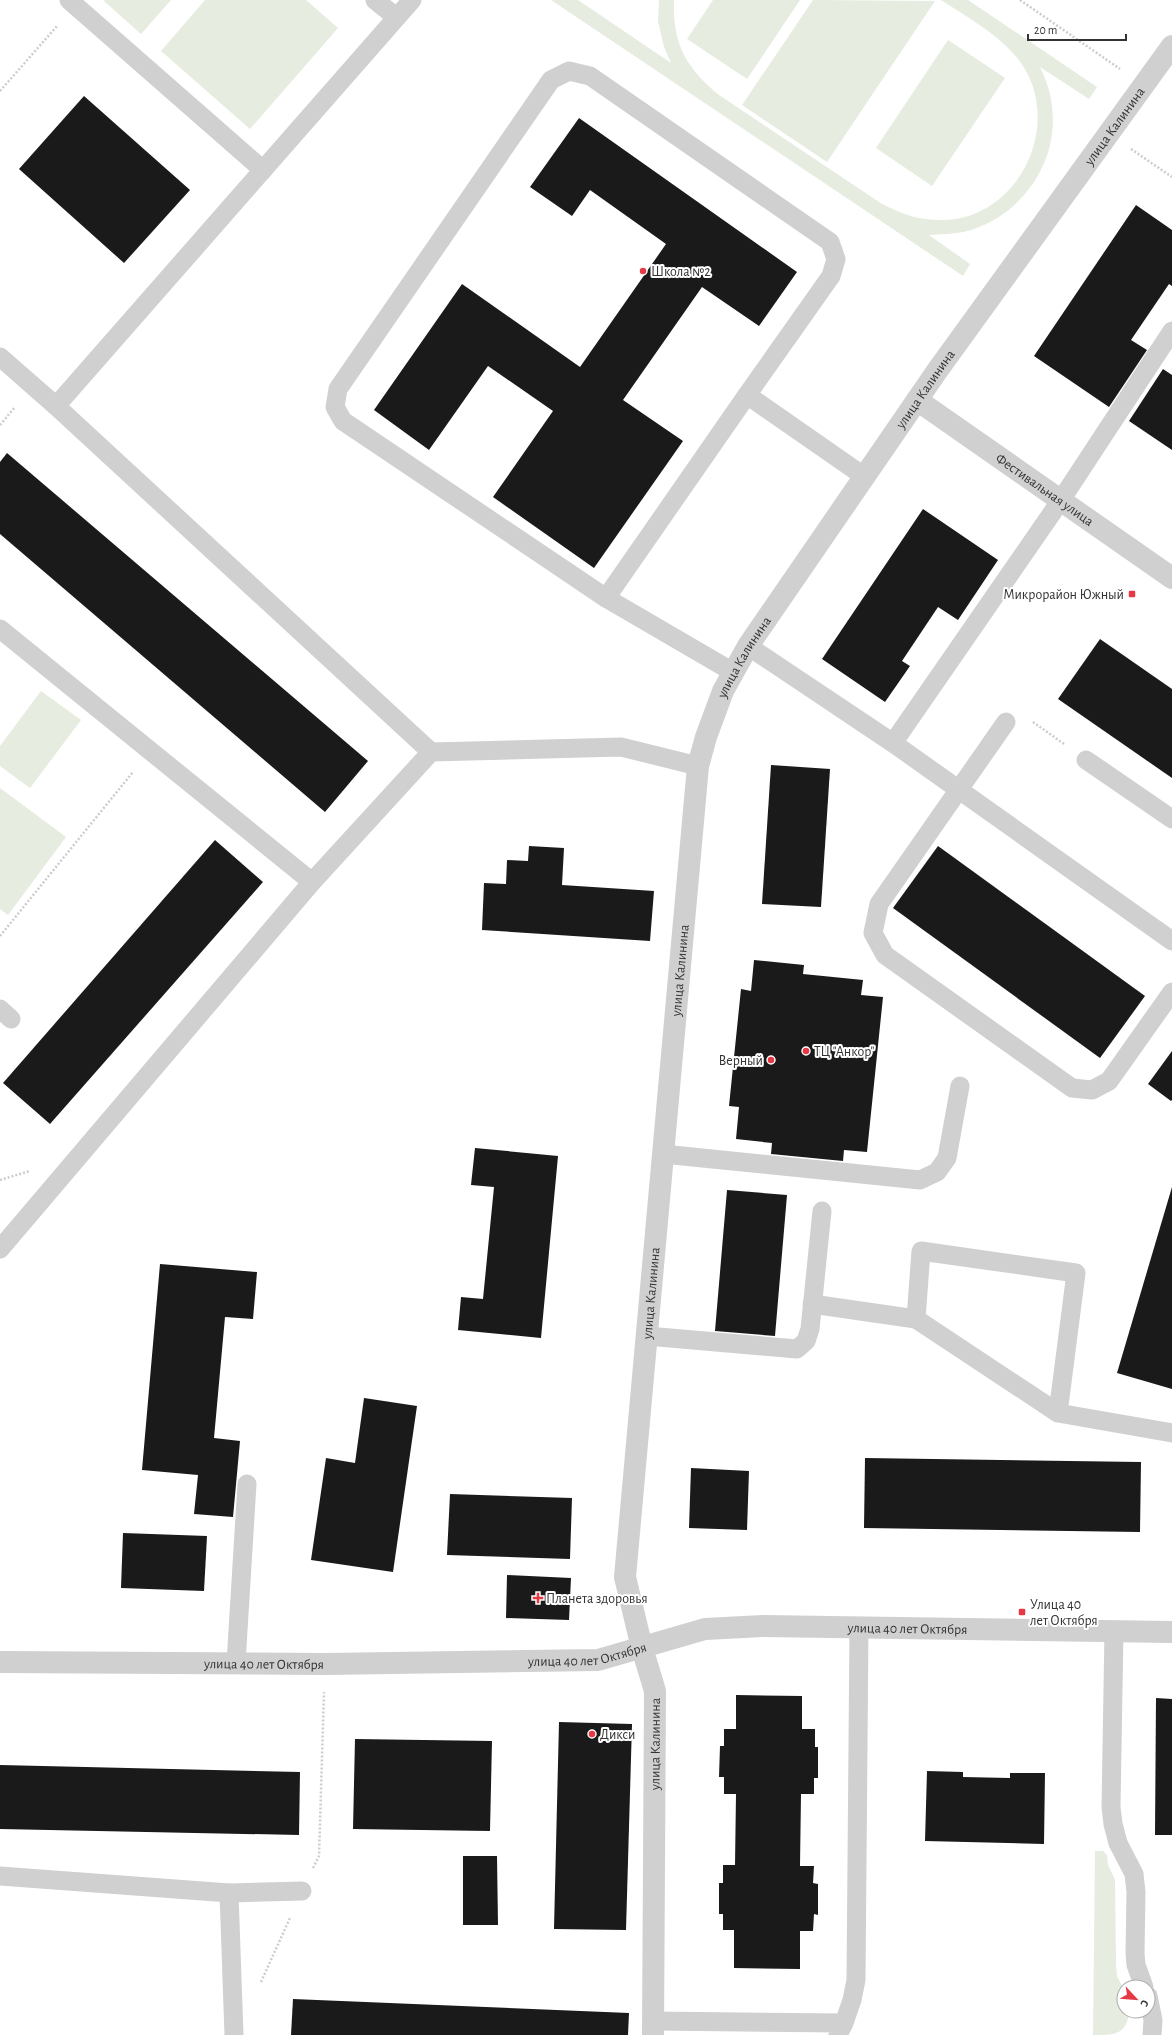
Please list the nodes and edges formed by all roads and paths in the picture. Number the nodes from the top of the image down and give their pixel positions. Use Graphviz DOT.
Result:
graph roads {
  1 [pos="375,0"];
  2 [pos="412,0"];
  3 [pos="1020,0"];
  4 [pos="72,3"];
  5 [pos="396,18"];
  6 [pos="1172,46"];
  7 [pos="1124,72"];
  8 [pos="0,90"];
  9 [pos="1110,134"];
  10 [pos="263,170"];
  11 [pos="1172,177"];
  12 [pos="1172,331"];
  13 [pos="0,357"];
  14 [pos="747,396"];
  15 [pos="917,400"];
  16 [pos="56,406"];
  17 [pos="865,477"];
  18 [pos="1061,500"];
  19 [pos="1172,578"];
  20 [pos="606,598"];
  21 [pos="0,628"];
  22 [pos="748,646"];
  23 [pos="733,672"];
  24 [pos="1006,722"];
  25 [pos="893,743"];
  26 [pos="150,750"];
  27 [pos="431,752"];
  28 [pos="1086,760"];
  29 [pos="698,766"];
  30 [pos="960,790"];
  31 [pos="1172,819"];
  32 [pos="312,882"];
  33 [pos="0,936"];
  34 [pos="1172,941"];
  35 [pos="1172,992"];
  36 [pos="960,1086"];
  37 [pos="663,1154"];
  38 [pos="822,1211"];
  39 [pos="0,1249"];
  40 [pos="812,1304"];
  41 [pos="916,1319"];
  42 [pos="647,1336"];
  43 [pos="1058,1413"];
  44 [pos="1172,1433"];
  45 [pos="247,1484"];
  46 [pos="859,1627"];
  47 [pos="1114,1631"];
  48 [pos="1172,1632"];
  49 [pos="642,1648"];
  50 [pos="0,1662"];
  51 [pos="236,1663"];
  52 [pos="324,1664"];
  53 [pos="0,1876"];
  54 [pos="302,1891"];
  55 [pos="229,1893"];
  56 [pos="1141,1979"];
  57 [pos="260,1984"];
  58 [pos="1152,2019"];
  59 [pos="653,2028"];
  60 [pos="841,2029"];
  61 [pos="234,2035"];
  62 [pos="1152,2035"];
  1 -- 5 [label="lane"];
  2 -- 5 [label="lane"];
  3 -- 7 [label="path"];
  4 -- 8 [label="path"];
  4 -- 10 [label="lane"];
  5 -- 10 [label="lane"];
  6 -- 9 [label="street, улица Калинина"];
  9 -- 11 [label="path"];
  9 -- 15 [label="street, улица Калинина"];
  10 -- 16 [label="lane"];
  12 -- 18 [label="lane"];
  13 -- 16 [label="lane"];
  14 -- 17 [label="lane"];
  14 -- 20 [label="lane"];
  14 -- 20 [label="lane"];
  15 -- 17 [label="street, улица Калинина"];
  15 -- 18 [label="street, Фестивальная улица"];
  16 -- 27 [label="lane"];
  17 -- 22 [label="street, улица Калинина"];
  18 -- 19 [label="street, Фестивальная улица"];
  18 -- 25 [label="lane"];
  20 -- 23 [label="lane"];
  21 -- 26 [label="lane"];
  22 -- 23 [label="street, улица Калинина"];
  22 -- 25 [label="lane"];
  23 -- 29 [label="street, улица Калинина"];
  24 -- 28 [label="path"];
  24 -- 30 [label="lane"];
  25 -- 30 [label="lane"];
  26 -- 32 [label="lane"];
  26 -- 33 [label="path"];
  27 -- 29 [label="lane"];
  27 -- 32 [label="lane"];
  28 -- 31 [label="lane"];
  29 -- 37 [label="street, улица Калинина"];
  30 -- 34 [label="lane"];
  30 -- 35 [label="lane"];
  32 -- 39 [label="lane"];
  36 -- 37 [label="lane"];
  37 -- 42 [label="street, улица Калинина"];
  38 -- 40 [label="lane"];
  40 -- 41 [label="lane"];
  40 -- 42 [label="lane"];
  41 -- 43 [label="lane"];
  41 -- 43 [label="lane"];
  42 -- 49 [label="street, улица Калинина"];
  43 -- 44 [label="lane"];
  45 -- 51 [label="lane"];
  46 -- 47 [label="street, улица 40 лет Октября"];
  46 -- 49 [label="street, улица 40 лет Октября"];
  46 -- 60 [label="lane"];
  47 -- 48 [label="street, улица 40 лет Октября"];
  47 -- 56 [label="lane"];
  49 -- 52 [label="street, улица 40 лет Октября"];
  49 -- 59 [label="street, улица Калинина"];
  50 -- 51 [label="street, улица 40 лет Октября"];
  51 -- 52 [label="street, улица 40 лет Октября"];
  52 -- 54 [label="path"];
  53 -- 55 [label="lane"];
  54 -- 55 [label="lane"];
  54 -- 57 [label="path"];
  55 -- 61 [label="lane"];
  58 -- 62 [label="lane"];
  59 -- 60 [label="lane"];
}
